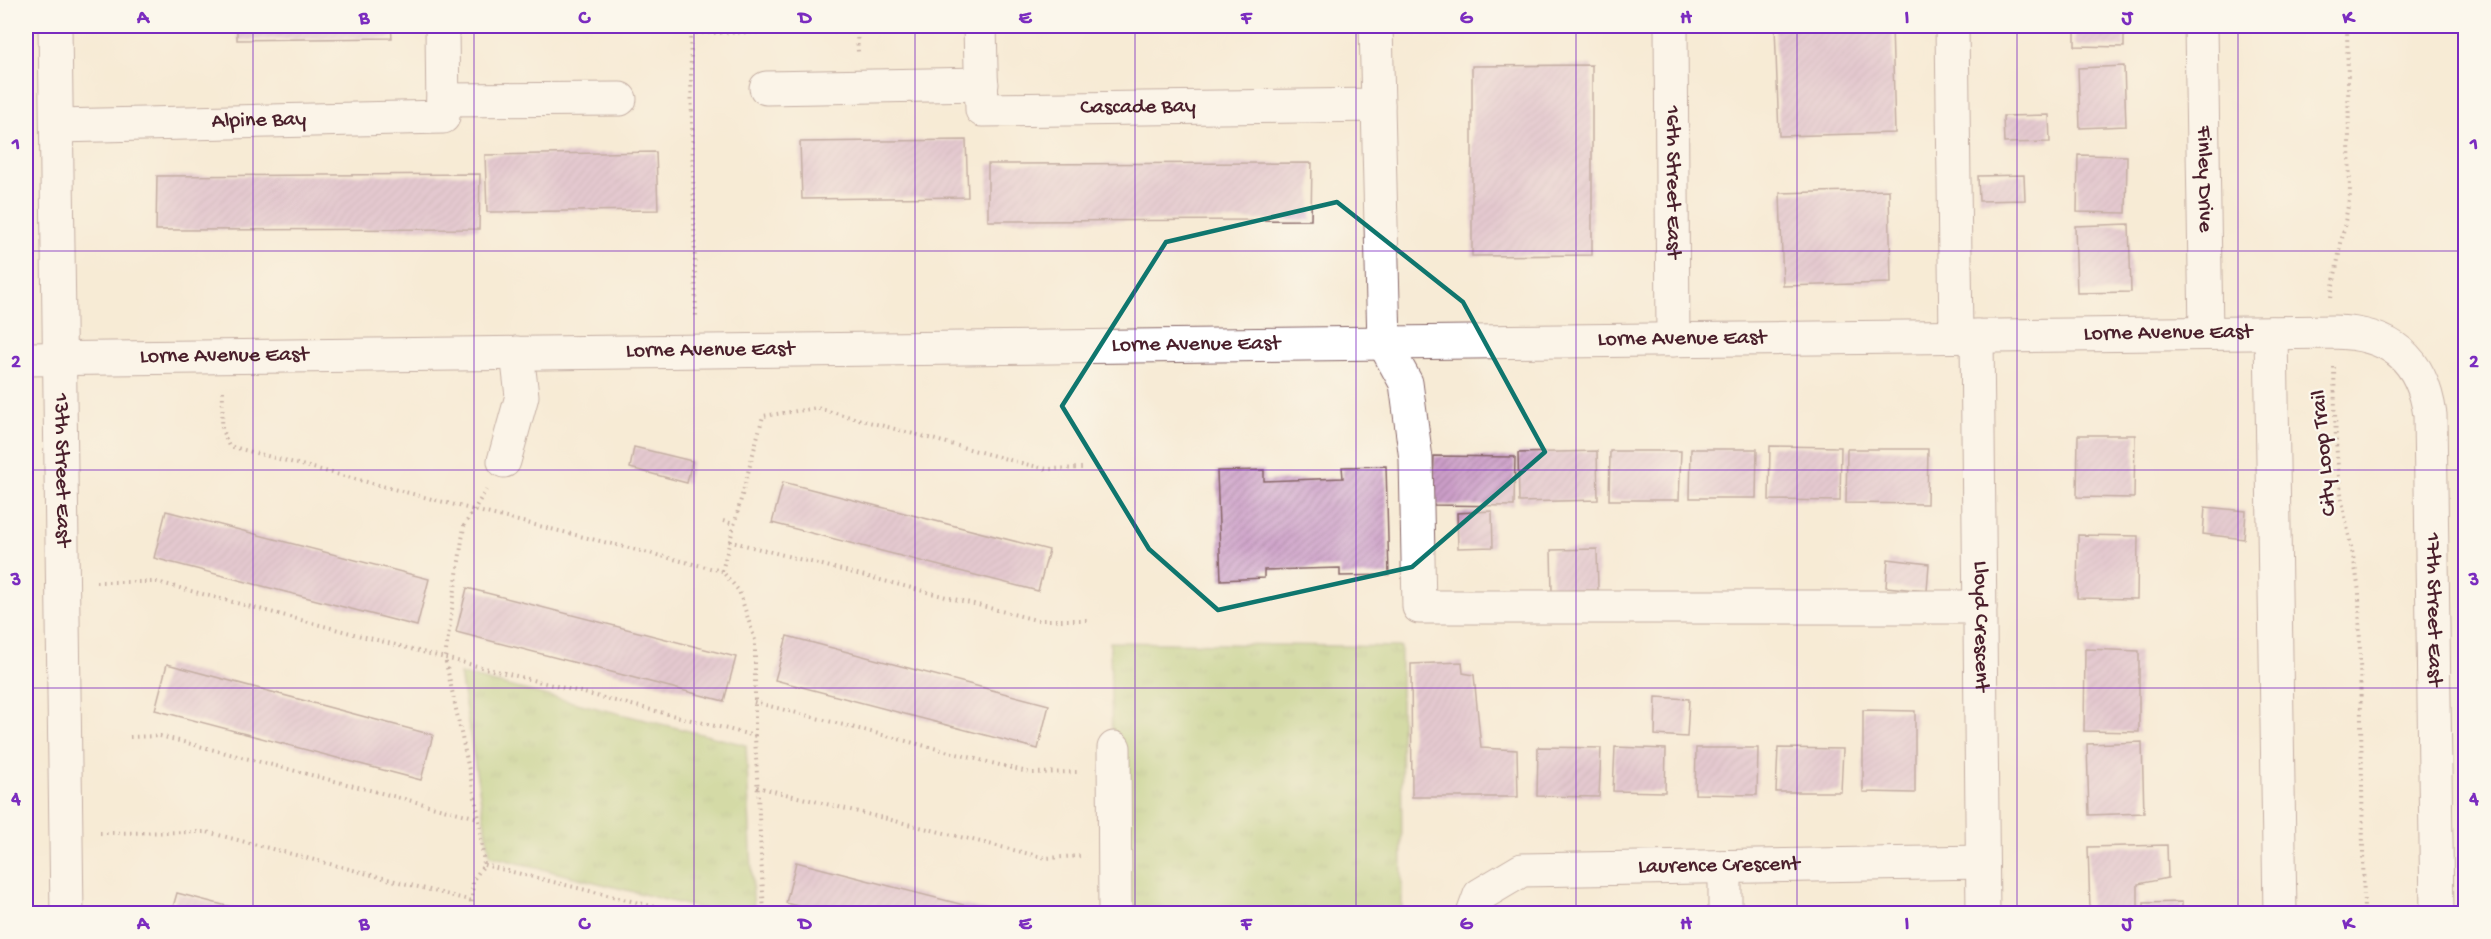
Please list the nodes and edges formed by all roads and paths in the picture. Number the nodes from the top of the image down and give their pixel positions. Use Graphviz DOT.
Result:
graph roads {
  1 [pos="55,26"];
  2 [pos="442,26"];
  3 [pos="690,26"];
  4 [pos="980,26"];
  5 [pos="1376,26"];
  6 [pos="1671,26"];
  7 [pos="1952,26"];
  8 [pos="2201,26"];
  9 [pos="2348,26"];
  10 [pos="690,33"];
  11 [pos="982,84"];
  12 [pos="860,87"];
  13 [pos="766,88"];
  14 [pos="620,99"];
  15 [pos="443,100"];
  16 [pos="1378,105"];
  17 [pos="57,126"];
  18 [pos="2333,332"];
  19 [pos="2206,333"];
  20 [pos="2271,333"];
  21 [pos="2367,335"];
  22 [pos="1967,336"];
  23 [pos="1673,340"];
  24 [pos="1384,343"];
  25 [pos="697,351"];
  26 [pos="516,353"];
  27 [pos="227,356"];
  28 [pos="26,359"];
  29 [pos="59,359"];
  30 [pos="504,462"];
  31 [pos="1084,468"];
  32 [pos="474,510"];
  33 [pos="723,520"];
  34 [pos="734,524"];
  35 [pos="729,541"];
  36 [pos="722,571"];
  37 [pos="62,583"];
  38 [pos="1980,607"];
  39 [pos="1089,620"];
  40 [pos="445,658"];
  41 [pos="754,702"];
  42 [pos="755,736"];
  43 [pos="130,737"];
  44 [pos="1114,759"];
  45 [pos="757,787"];
  46 [pos="478,818"];
  47 [pos="66,833"];
  48 [pos="1115,854"];
  49 [pos="1982,862"];
  50 [pos="484,865"];
  51 [pos="1725,867"];
  52 [pos="472,901"];
  53 [pos="67,914"];
  54 [pos="471,914"];
  55 [pos="684,914"];
  56 [pos="764,914"];
  57 [pos="1115,914"];
  58 [pos="1473,914"];
  59 [pos="1725,914"];
  60 [pos="1983,914"];
  61 [pos="2280,914"];
  62 [pos="2364,914"];
  63 [pos="2437,914"];
  1 -- 17 [label="street, 13th Street East"];
  2 -- 15 [label="street"];
  3 -- 10 [label="path"];
  4 -- 11 [label="street, Cascade Bay"];
  5 -- 16 [label="street"];
  6 -- 23 [label="street, 16th Street East"];
  7 -- 22 [label="street, Lloyd Crescent"];
  8 -- 19 [label="street, Finley Drive"];
  9 -- 18 [label="path, City Loop Trail"];
  10 -- 12 [label="path"];
  10 -- 25 [label="path"];
  11 -- 12 [label="street"];
  11 -- 16 [label="street, Cascade Bay"];
  12 -- 13 [label="street"];
  14 -- 15 [label="street"];
  15 -- 17 [label="street, Alpine Bay"];
  16 -- 24 [label="street"];
  17 -- 29 [label="street, 13th Street East"];
  18 -- 20 [label="street, Lorne Avenue East"];
  18 -- 21 [label="street, Lorne Avenue East"];
  18 -- 62 [label="path, City Loop Trail"];
  19 -- 20 [label="street, Lorne Avenue East"];
  19 -- 22 [label="street, Lorne Avenue East"];
  20 -- 61 [label="street"];
  21 -- 63 [label="street, 17th Street East"];
  22 -- 23 [label="street, Lorne Avenue East"];
  22 -- 38 [label="street, Lloyd Crescent"];
  23 -- 24 [label="street, Lorne Avenue East"];
  24 -- 25 [label="street, Lorne Avenue East"];
  24 -- 38 [label="street"];
  25 -- 26 [label="street, Lorne Avenue East"];
  26 -- 27 [label="street, Lorne Avenue East"];
  26 -- 30 [label="street"];
  27 -- 29 [label="street, Lorne Avenue East"];
  27 -- 32 [label="path"];
  28 -- 29 [label="street, Lorne Avenue East"];
  29 -- 37 [label="street, 13th Street East"];
  31 -- 34 [label="path"];
  32 -- 36 [label="path"];
  32 -- 40 [label="path"];
  33 -- 34 [label="path"];
  34 -- 35 [label="path"];
  35 -- 36 [label="path"];
  35 -- 39 [label="path"];
  36 -- 41 [label="path"];
  37 -- 40 [label="path"];
  37 -- 47 [label="street, 13th Street East"];
  38 -- 49 [label="street, Lloyd Crescent"];
  40 -- 42 [label="path"];
  40 -- 46 [label="path"];
  41 -- 42 [label="path"];
  41 -- 44 [label="path"];
  42 -- 45 [label="path"];
  43 -- 46 [label="path"];
  44 -- 48 [label="street"];
  45 -- 48 [label="path"];
  45 -- 56 [label="path"];
  46 -- 50 [label="path"];
  47 -- 52 [label="path"];
  47 -- 53 [label="street, 13th Street East"];
  48 -- 57 [label="street"];
  49 -- 51 [label="street, Laurence Crescent"];
  49 -- 60 [label="street, Lloyd Crescent"];
  50 -- 52 [label="path"];
  50 -- 55 [label="path"];
  51 -- 58 [label="street, Laurence Crescent"];
  51 -- 59 [label="street"];
  52 -- 54 [label="path"];
}
